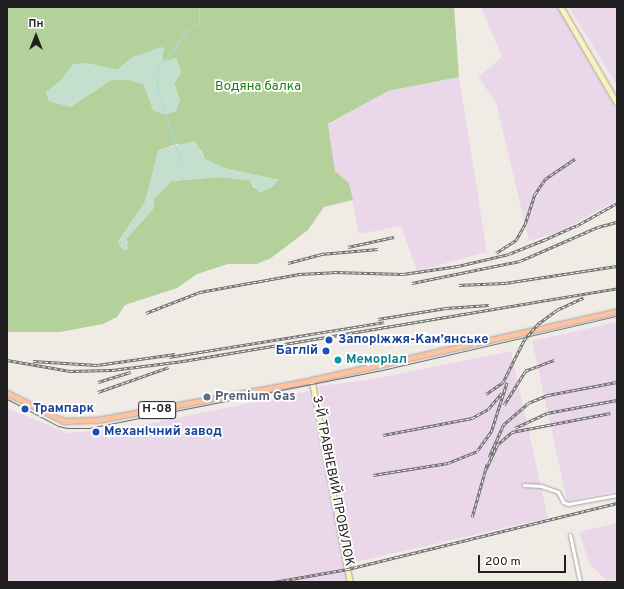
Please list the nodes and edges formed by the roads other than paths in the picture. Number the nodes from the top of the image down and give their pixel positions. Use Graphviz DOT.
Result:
graph roads {
  1 [pos="561,7"];
  2 [pos="617,103"];
  3 [pos="617,311"];
  4 [pos="312,380"];
  5 [pos="7,393"];
  6 [pos="524,485"];
  7 [pos="617,495"];
  8 [pos="570,535"];
  9 [pos="350,582"];
  10 [pos="580,582"];
  1 -- 2 [label="main road"];
  3 -- 4 [label="main road, Н-08"];
  4 -- 5 [label="main road, Н-08"];
  4 -- 9 [label="main road, 3-Й ТРАВНЕВИЙ ПРОВУЛОК"];
  6 -- 7 [label="street"];
  8 -- 10 [label="street"];
}
